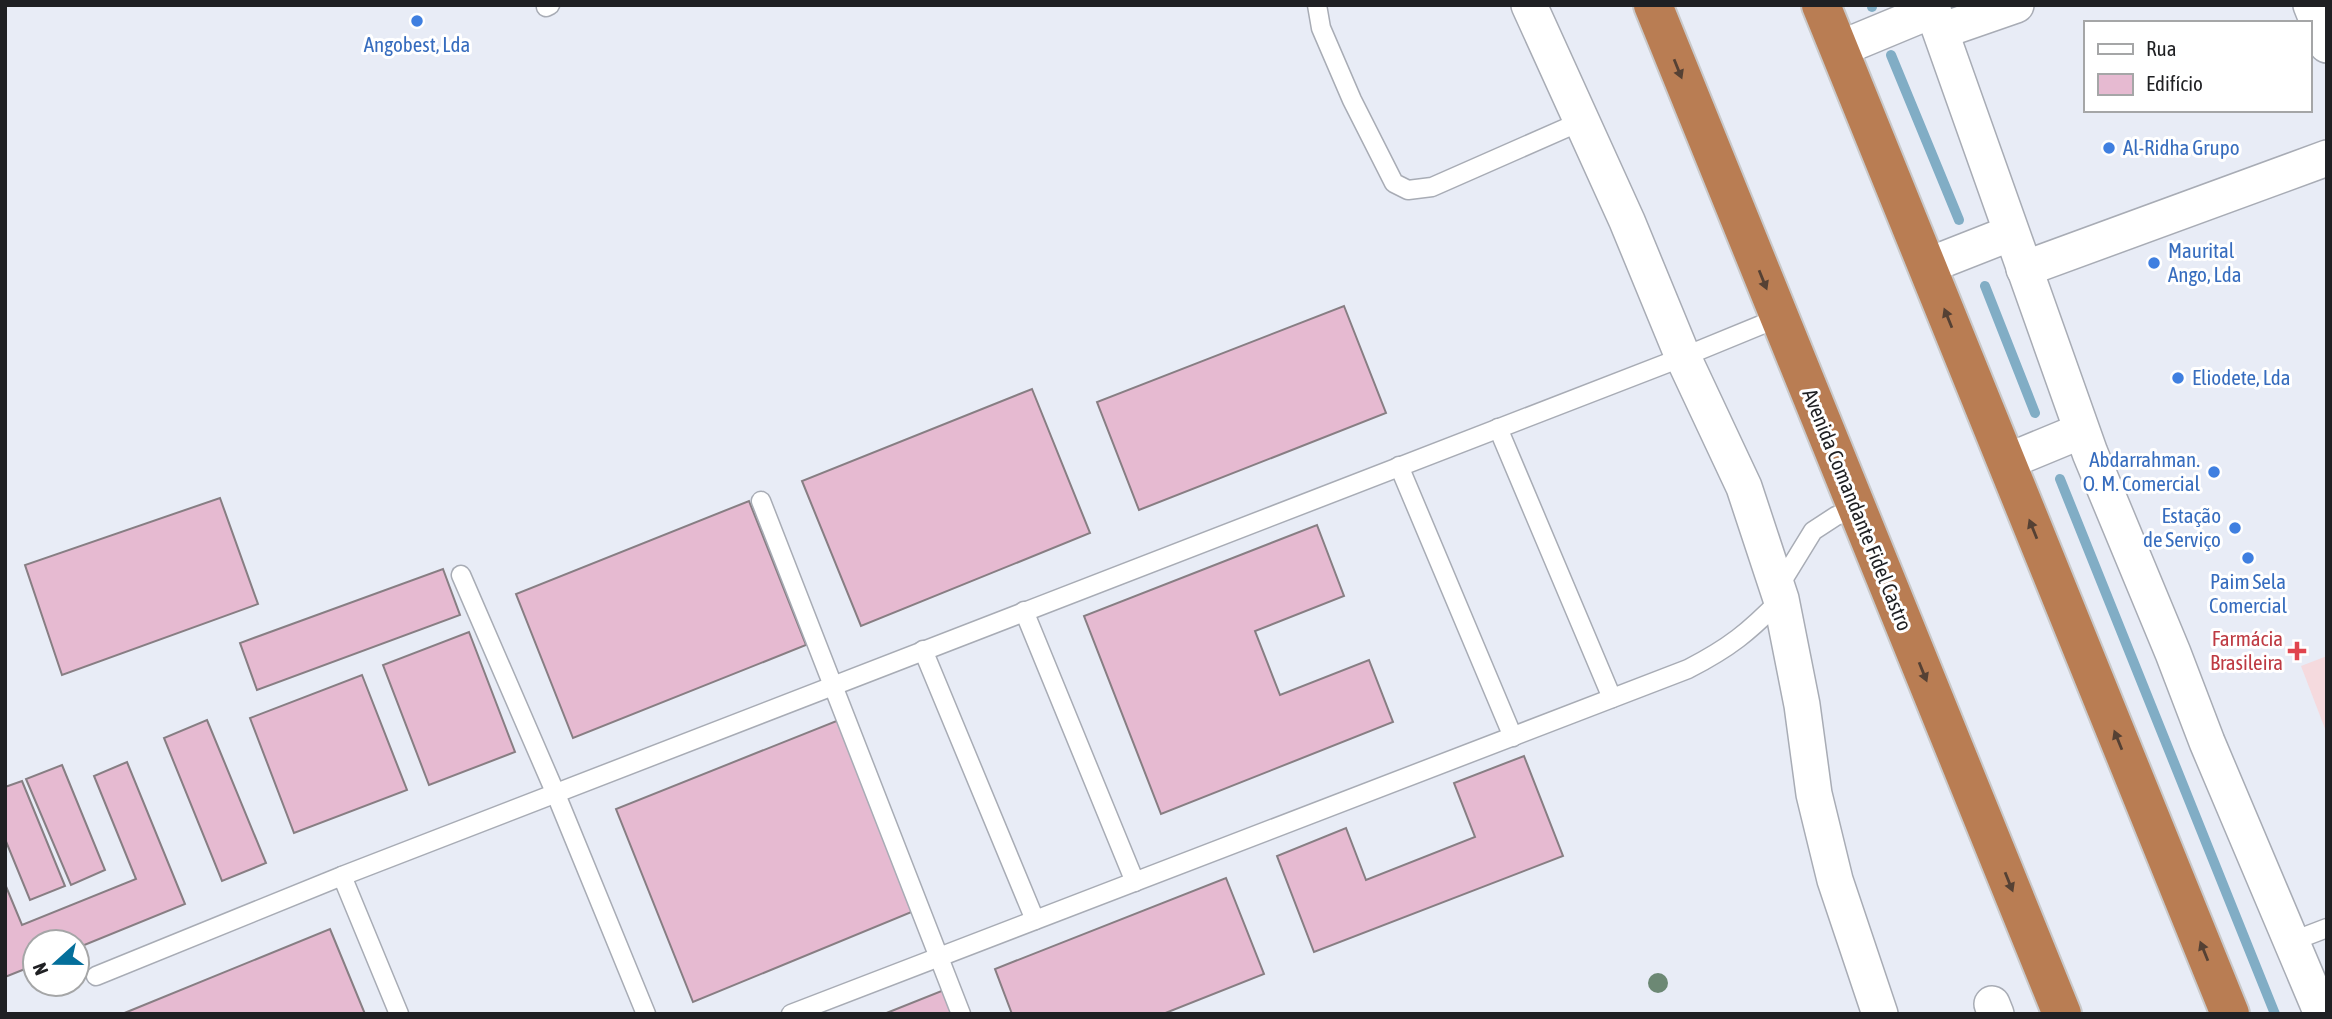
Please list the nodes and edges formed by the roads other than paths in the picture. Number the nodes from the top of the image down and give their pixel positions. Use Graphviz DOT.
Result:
graph roads {
  1 [pos="1317,5"];
  2 [pos="1529,5"];
  3 [pos="1653,5"];
  4 [pos="1821,5"];
  5 [pos="2016,5"];
  6 [pos="2311,5"];
  7 [pos="1935,15"];
  8 [pos="2327,45"];
  9 [pos="1839,49"];
  10 [pos="1582,121"];
  11 [pos="2327,158"];
  12 [pos="2011,233"];
  13 [pos="1927,266"];
  14 [pos="2024,269"];
  15 [pos="1778,318"];
  16 [pos="1683,357"];
  17 [pos="1498,428"];
  18 [pos="2081,431"];
  19 [pos="2006,462"];
  20 [pos="1399,466"];
  21 [pos="761,502"];
  22 [pos="1857,509"];
  23 [pos="461,575"];
  24 [pos="1780,594"];
  25 [pos="1024,611"];
  26 [pos="923,650"];
  27 [pos="832,685"];
  28 [pos="1612,698"];
  29 [pos="1513,737"];
  30 [pos="555,792"];
  31 [pos="342,876"];
  32 [pos="1135,882"];
  33 [pos="1035,920"];
  34 [pos="2327,928"];
  35 [pos="2293,941"];
  36 [pos="939,957"];
  37 [pos="96,975"];
  38 [pos="399,1014"];
  39 [pos="646,1014"];
  40 [pos="791,1014"];
  41 [pos="961,1014"];
  42 [pos="1880,1014"];
  43 [pos="2062,1014"];
  44 [pos="2230,1014"];
  45 [pos="2322,1014"];
  1 -- 10 [label="lane"];
  2 -- 10 [label="street"];
  3 -- 15 [label="highway, Avenida Comandante Fidel Castro, one-way"];
  4 -- 9 [label="highway"];
  5 -- 7 [label="street"];
  6 -- 8 [label="street"];
  7 -- 9 [label="street"];
  7 -- 12 [label="street"];
  9 -- 13 [label="highway"];
  10 -- 16 [label="street"];
  11 -- 14 [label="street"];
  12 -- 13 [label="street"];
  12 -- 14 [label="street"];
  19 -- 13 [label="highway, one-way"];
  14 -- 18 [label="street"];
  15 -- 16 [label="lane"];
  15 -- 22 [label="highway, Avenida Comandante Fidel Castro"];
  16 -- 17 [label="lane"];
  16 -- 24 [label="street"];
  17 -- 20 [label="lane"];
  17 -- 28 [label="lane"];
  18 -- 19 [label="street"];
  18 -- 35 [label="street"];
  44 -- 19 [label="highway, one-way"];
  20 -- 25 [label="lane"];
  20 -- 29 [label="lane"];
  21 -- 27 [label="lane"];
  22 -- 24 [label="lane"];
  22 -- 43 [label="highway, Avenida Comandante Fidel Castro, one-way"];
  23 -- 30 [label="lane"];
  24 -- 28 [label="lane"];
  24 -- 42 [label="street"];
  25 -- 26 [label="lane"];
  25 -- 32 [label="lane"];
  26 -- 27 [label="lane"];
  26 -- 33 [label="lane"];
  27 -- 30 [label="lane"];
  27 -- 36 [label="lane"];
  28 -- 29 [label="lane"];
  29 -- 32 [label="lane"];
  30 -- 31 [label="lane"];
  30 -- 39 [label="lane"];
  31 -- 37 [label="lane"];
  31 -- 38 [label="lane"];
  32 -- 33 [label="lane"];
  33 -- 36 [label="lane"];
  34 -- 35 [label="lane"];
  35 -- 45 [label="street"];
  36 -- 40 [label="lane"];
  36 -- 41 [label="lane"];
}
